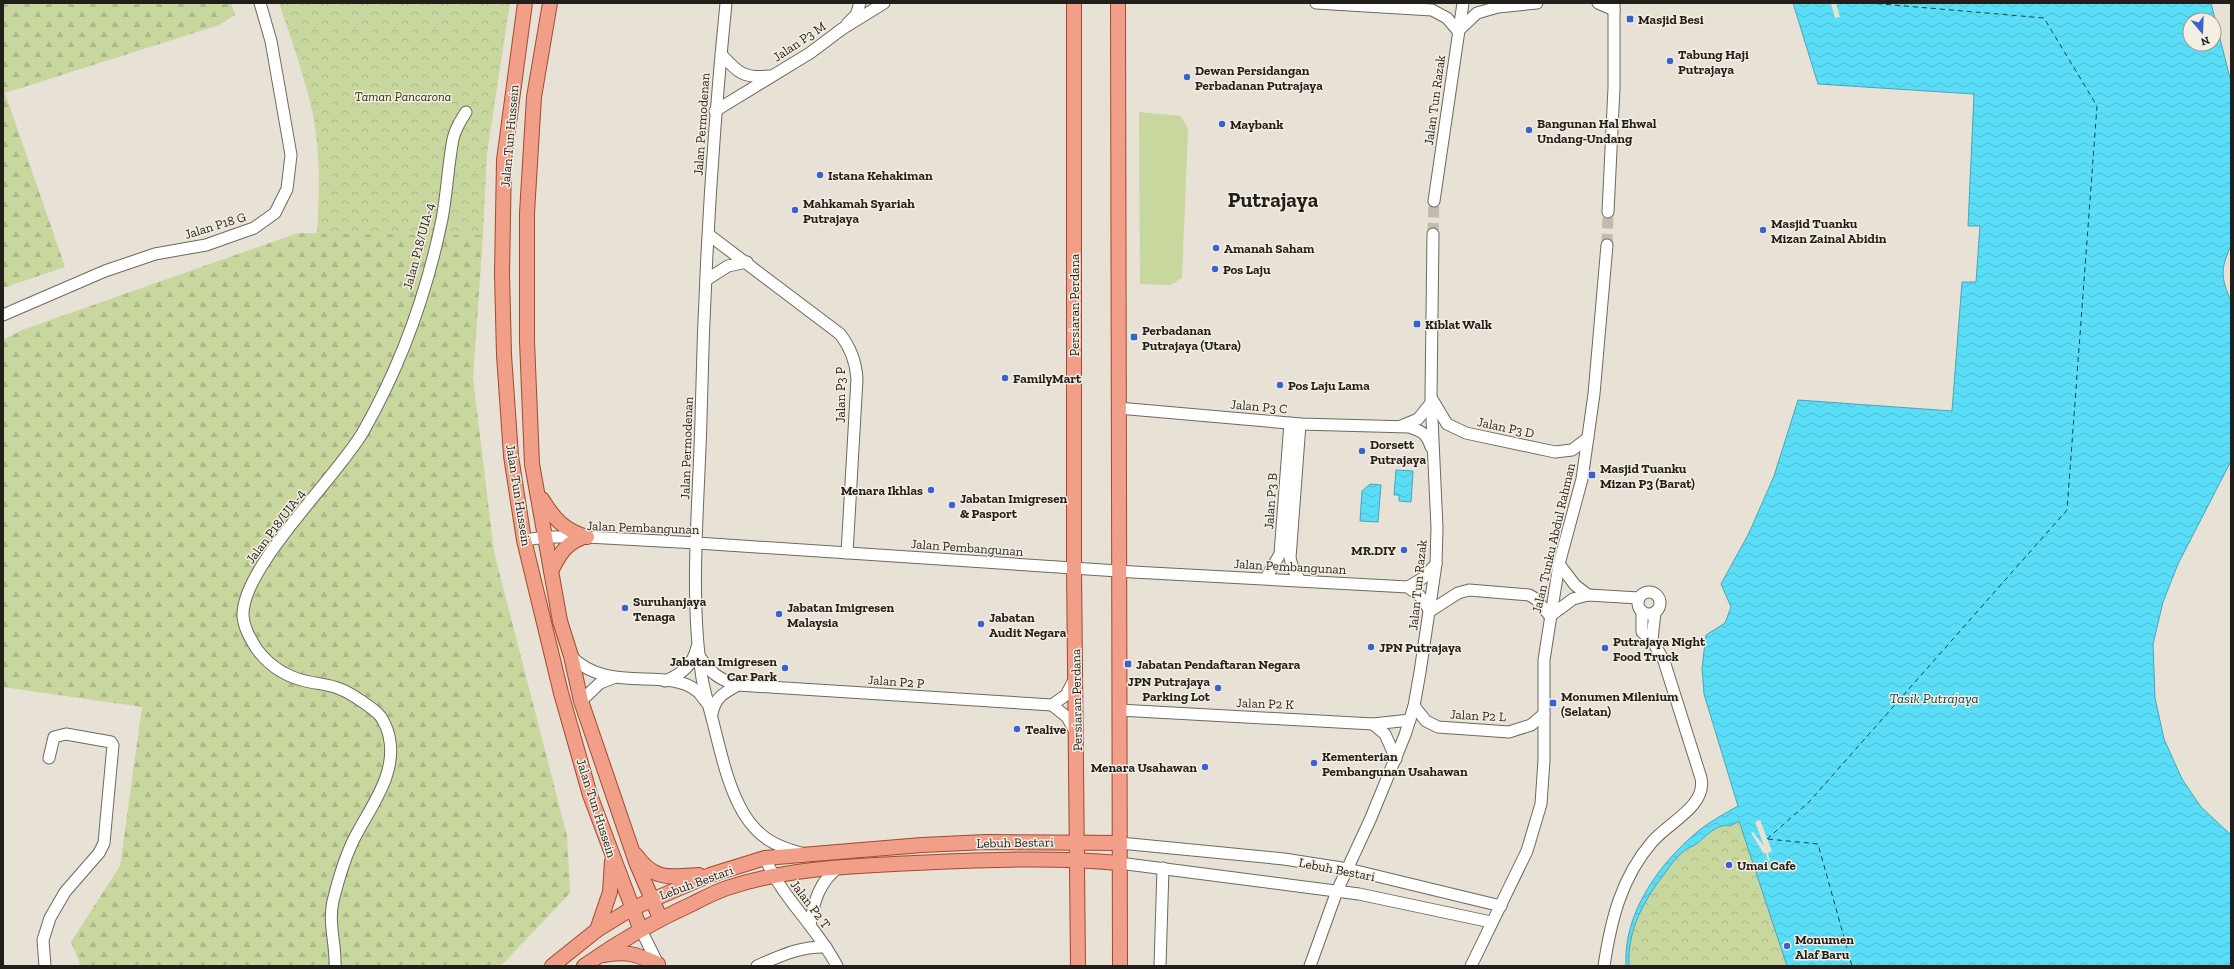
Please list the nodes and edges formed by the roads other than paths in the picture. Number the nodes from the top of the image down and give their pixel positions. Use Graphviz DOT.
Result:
graph roads {
  1 [pos="260,3"];
  2 [pos="525,3"];
  3 [pos="550,3"];
  4 [pos="726,3"];
  5 [pos="860,3"];
  6 [pos="884,3"];
  7 [pos="1074,3"];
  8 [pos="1118,3"];
  9 [pos="1316,3"];
  10 [pos="1433,3"];
  11 [pos="1463,3"];
  12 [pos="1537,3"];
  13 [pos="1598,3"];
  14 [pos="1614,6"];
  15 [pos="1416,9"];
  16 [pos="842,29"];
  17 [pos="1458,31"];
  18 [pos="720,54"];
  19 [pos="771,76"];
  20 [pos="715,111"];
  21 [pos="466,112"];
  22 [pos="1434,201"];
  23 [pos="1608,212"];
  24 [pos="1433,234"];
  25 [pos="709,235"];
  26 [pos="1607,245"];
  27 [pos="746,262"];
  28 [pos="706,280"];
  29 [pos="3,315"];
  30 [pos="1431,400"];
  31 [pos="1118,408"];
  32 [pos="1295,423"];
  33 [pos="1398,427"];
  34 [pos="1588,438"];
  35 [pos="1434,455"];
  36 [pos="532,464"];
  37 [pos="546,537"];
  38 [pos="584,537"];
  39 [pos="524,540"];
  40 [pos="697,543"];
  41 [pos="848,553"];
  42 [pos="1436,564"];
  43 [pos="1559,564"];
  44 [pos="1074,568"];
  45 [pos="550,571"];
  46 [pos="1118,571"];
  47 [pos="1266,578"];
  48 [pos="1299,580"];
  49 [pos="1408,587"];
  50 [pos="1588,595"];
  51 [pos="1639,598"];
  52 [pos="1430,611"];
  53 [pos="1642,611"];
  54 [pos="1655,612"];
  55 [pos="1550,616"];
  56 [pos="698,640"];
  57 [pos="1652,640"];
  58 [pos="699,655"];
  59 [pos="571,656"];
  60 [pos="1076,676"];
  61 [pos="613,678"];
  62 [pos="665,681"];
  63 [pos="738,685"];
  64 [pos="581,701"];
  65 [pos="1052,705"];
  66 [pos="1414,706"];
  67 [pos="1119,710"];
  68 [pos="711,712"];
  69 [pos="1544,714"];
  70 [pos="1410,720"];
  71 [pos="1373,724"];
  72 [pos="1077,735"];
  73 [pos="49,758"];
  74 [pos="1396,759"];
  75 [pos="625,831"];
  76 [pos="1077,841"];
  77 [pos="1120,843"];
  78 [pos="804,854"];
  79 [pos="612,855"];
  80 [pos="765,858"];
  81 [pos="1078,859"];
  82 [pos="1119,862"];
  83 [pos="839,867"];
  84 [pos="1163,868"];
  85 [pos="1348,869"];
  86 [pos="710,875"];
  87 [pos="772,875"];
  88 [pos="1338,890"];
  89 [pos="650,899"];
  90 [pos="1501,906"];
  91 [pos="631,909"];
  92 [pos="660,918"];
  93 [pos="1492,922"];
  94 [pos="810,925"];
  95 [pos="640,928"];
  96 [pos="597,930"];
  97 [pos="826,947"];
  98 [pos="599,956"];
  99 [pos="659,965"];
  100 [pos="46,966"];
  101 [pos="334,966"];
  102 [pos="552,966"];
  103 [pos="584,966"];
  104 [pos="757,966"];
  105 [pos="837,966"];
  106 [pos="1078,966"];
  107 [pos="1120,966"];
  108 [pos="1160,966"];
  109 [pos="1310,966"];
  110 [pos="1471,966"];
  111 [pos="1604,966"];
  1 -- 29 [label="street, Jalan P18 G"];
  2 -- 39 [label="main road, Jalan Tun Hussein"];
  3 -- 36 [label="main road, Jalan Tun Hussein"];
  4 -- 18 [label="street, Jalan Permodenan"];
  5 -- 16 [label="street, Jalan P3 M"];
  6 -- 16 [label="street, Jalan P3 M"];
  7 -- 44 [label="main road, Persiaran Perdana"];
  8 -- 31 [label="main road"];
  9 -- 15 [label="street"];
  10 -- 15 [label="street"];
  11 -- 17 [label="street, Jalan Tun Razak"];
  12 -- 17 [label="street"];
  13 -- 14 [label="street"];
  14 -- 23 [label="street"];
  15 -- 17 [label="street"];
  16 -- 19 [label="street, Jalan P3 M"];
  17 -- 22 [label="street, Jalan Tun Razak"];
  18 -- 19 [label="street, Jalan P3 M"];
  18 -- 20 [label="street, Jalan Permodenan"];
  19 -- 20 [label="street, Jalan P3 M"];
  20 -- 25 [label="street, Jalan Permodenan"];
  21 -- 101 [label="street, Jalan P18/UIA-4"];
  24 -- 30 [label="street, Jalan Tun Razak"];
  25 -- 27 [label="street, Jalan P3 P"];
  25 -- 28 [label="street, Jalan Permodenan"];
  26 -- 34 [label="street, Jalan Tunku Abdul Rahman"];
  27 -- 28 [label="street"];
  27 -- 41 [label="street, Jalan P3 P"];
  28 -- 40 [label="street, Jalan Permodenan"];
  30 -- 33 [label="street, Jalan P3 C"];
  30 -- 34 [label="street, Jalan P3 D"];
  30 -- 35 [label="street, Jalan Tun Razak"];
  31 -- 32 [label="street, Jalan P3 C"];
  31 -- 46 [label="main road"];
  32 -- 33 [label="street, Jalan P3 C"];
  32 -- 47 [label="street, Jalan P3 B"];
  32 -- 48 [label="street, Jalan P3 B"];
  33 -- 35 [label="street, Jalan P3 C"];
  34 -- 43 [label="street, Jalan Tunku Abdul Rahman"];
  35 -- 42 [label="street, Jalan Tun Razak"];
  36 -- 37 [label="main road, Jalan Tun Hussein"];
  36 -- 38 [label="main road"];
  37 -- 38 [label="street, Jalan Pembangunan"];
  37 -- 39 [label="street, Jalan Pembangunan"];
  37 -- 45 [label="main road, Jalan Tun Hussein"];
  38 -- 40 [label="street, Jalan Pembangunan"];
  38 -- 45 [label="main road"];
  39 -- 79 [label="main road, Jalan Tun Hussein"];
  40 -- 41 [label="street, Jalan Pembangunan"];
  40 -- 56 [label="street, Jalan Permodenan"];
  41 -- 44 [label="street, Jalan Pembangunan"];
  42 -- 49 [label="street"];
  42 -- 52 [label="street, Jalan Tun Razak"];
  43 -- 50 [label="street"];
  43 -- 55 [label="street, Jalan Tunku Abdul Rahman"];
  44 -- 46 [label="street, Jalan Pembangunan"];
  44 -- 60 [label="main road, Persiaran Perdana"];
  45 -- 59 [label="main road, Jalan Tun Hussein"];
  46 -- 47 [label="street, Jalan Pembangunan"];
  46 -- 67 [label="main road"];
  47 -- 48 [label="street, Jalan Pembangunan"];
  48 -- 49 [label="street, Jalan Pembangunan"];
  49 -- 52 [label="street"];
  50 -- 51 [label="street"];
  50 -- 55 [label="street"];
  51 -- 53 [label="street"];
  51 -- 54 [label="street"];
  52 -- 55 [label="street"];
  52 -- 66 [label="street, Jalan Tun Razak"];
  53 -- 54 [label="street"];
  53 -- 57 [label="street"];
  54 -- 57 [label="street"];
  55 -- 69 [label="street, Jalan Tunku Abdul Rahman"];
  56 -- 58 [label="street, Jalan Permodenan"];
  56 -- 62 [label="street"];
  57 -- 111 [label="street"];
  58 -- 63 [label="street, Jalan P2 P"];
  58 -- 68 [label="street, Jalan Permodenan"];
  59 -- 61 [label="street"];
  59 -- 64 [label="main road, Jalan Tun Hussein"];
  60 -- 65 [label="street"];
  60 -- 72 [label="main road, Persiaran Perdana"];
  61 -- 62 [label="street"];
  61 -- 64 [label="street"];
  62 -- 68 [label="street"];
  63 -- 65 [label="street, Jalan P2 P"];
  63 -- 68 [label="street"];
  64 -- 75 [label="main road, Jalan Tun Hussein"];
  65 -- 72 [label="street"];
  66 -- 69 [label="street, Jalan P2 L"];
  66 -- 70 [label="street, Jalan Tun Razak"];
  67 -- 71 [label="street, Jalan P2 K"];
  67 -- 77 [label="main road"];
  68 -- 78 [label="street, Jalan Permodenan"];
  69 -- 90 [label="street, Jalan Tunku Abdul Rahman"];
  70 -- 71 [label="street, Jalan P2 K"];
  70 -- 74 [label="street, Jalan Tun Razak"];
  71 -- 74 [label="street"];
  72 -- 76 [label="main road, Persiaran Perdana"];
  73 -- 100 [label="street"];
  74 -- 85 [label="street, Jalan Tun Razak"];
  75 -- 86 [label="main road"];
  75 -- 89 [label="main road, Jalan Tun Hussein"];
  76 -- 77 [label="main road, Lebuh Bestari"];
  76 -- 78 [label="main road, Lebuh Bestari"];
  76 -- 81 [label="main road, Persiaran Perdana"];
  77 -- 82 [label="main road"];
  77 -- 85 [label="street, Lebuh Bestari"];
  78 -- 80 [label="main road, Lebuh Bestari"];
  79 -- 91 [label="main road, Jalan Tun Hussein"];
  79 -- 96 [label="main road"];
  80 -- 86 [label="main road, Lebuh Bestari"];
  80 -- 87 [label="street, Jalan P2 T"];
  81 -- 82 [label="main road, Lebuh Bestari"];
  81 -- 83 [label="main road, Lebuh Bestari"];
  81 -- 106 [label="main road, Persiaran Perdana"];
  82 -- 84 [label="street, Lebuh Bestari"];
  82 -- 107 [label="main road"];
  83 -- 87 [label="main road, Lebuh Bestari"];
  83 -- 94 [label="street"];
  84 -- 88 [label="street, Lebuh Bestari"];
  84 -- 108 [label="street"];
  85 -- 88 [label="street, Jalan Tun Razak"];
  85 -- 90 [label="street, Lebuh Bestari"];
  86 -- 89 [label="main road, Lebuh Bestari"];
  87 -- 92 [label="main road, Lebuh Bestari"];
  87 -- 94 [label="street, Jalan P2 T"];
  88 -- 93 [label="street, Lebuh Bestari"];
  88 -- 109 [label="street, Jalan Tun Razak"];
  89 -- 91 [label="main road, Lebuh Bestari"];
  89 -- 92 [label="main road, Jalan Tun Hussein"];
  90 -- 93 [label="street, Jalan Tunku Abdul Rahman"];
  91 -- 95 [label="main road, Jalan Tun Hussein"];
  91 -- 96 [label="main road, Lebuh Bestari"];
  92 -- 95 [label="main road, Lebuh Bestari"];
  93 -- 110 [label="street, Jalan Tunku Abdul Rahman"];
  94 -- 97 [label="street, Jalan P2 T"];
  95 -- 98 [label="main road, Lebuh Bestari"];
  95 -- 99 [label="street, Jalan Tun Hussein"];
  96 -- 102 [label="main road, Lebuh Bestari"];
  97 -- 104 [label="street"];
  97 -- 105 [label="street, Jalan P2 T"];
  98 -- 99 [label="main road"];
  98 -- 103 [label="main road, Lebuh Bestari"];
}
